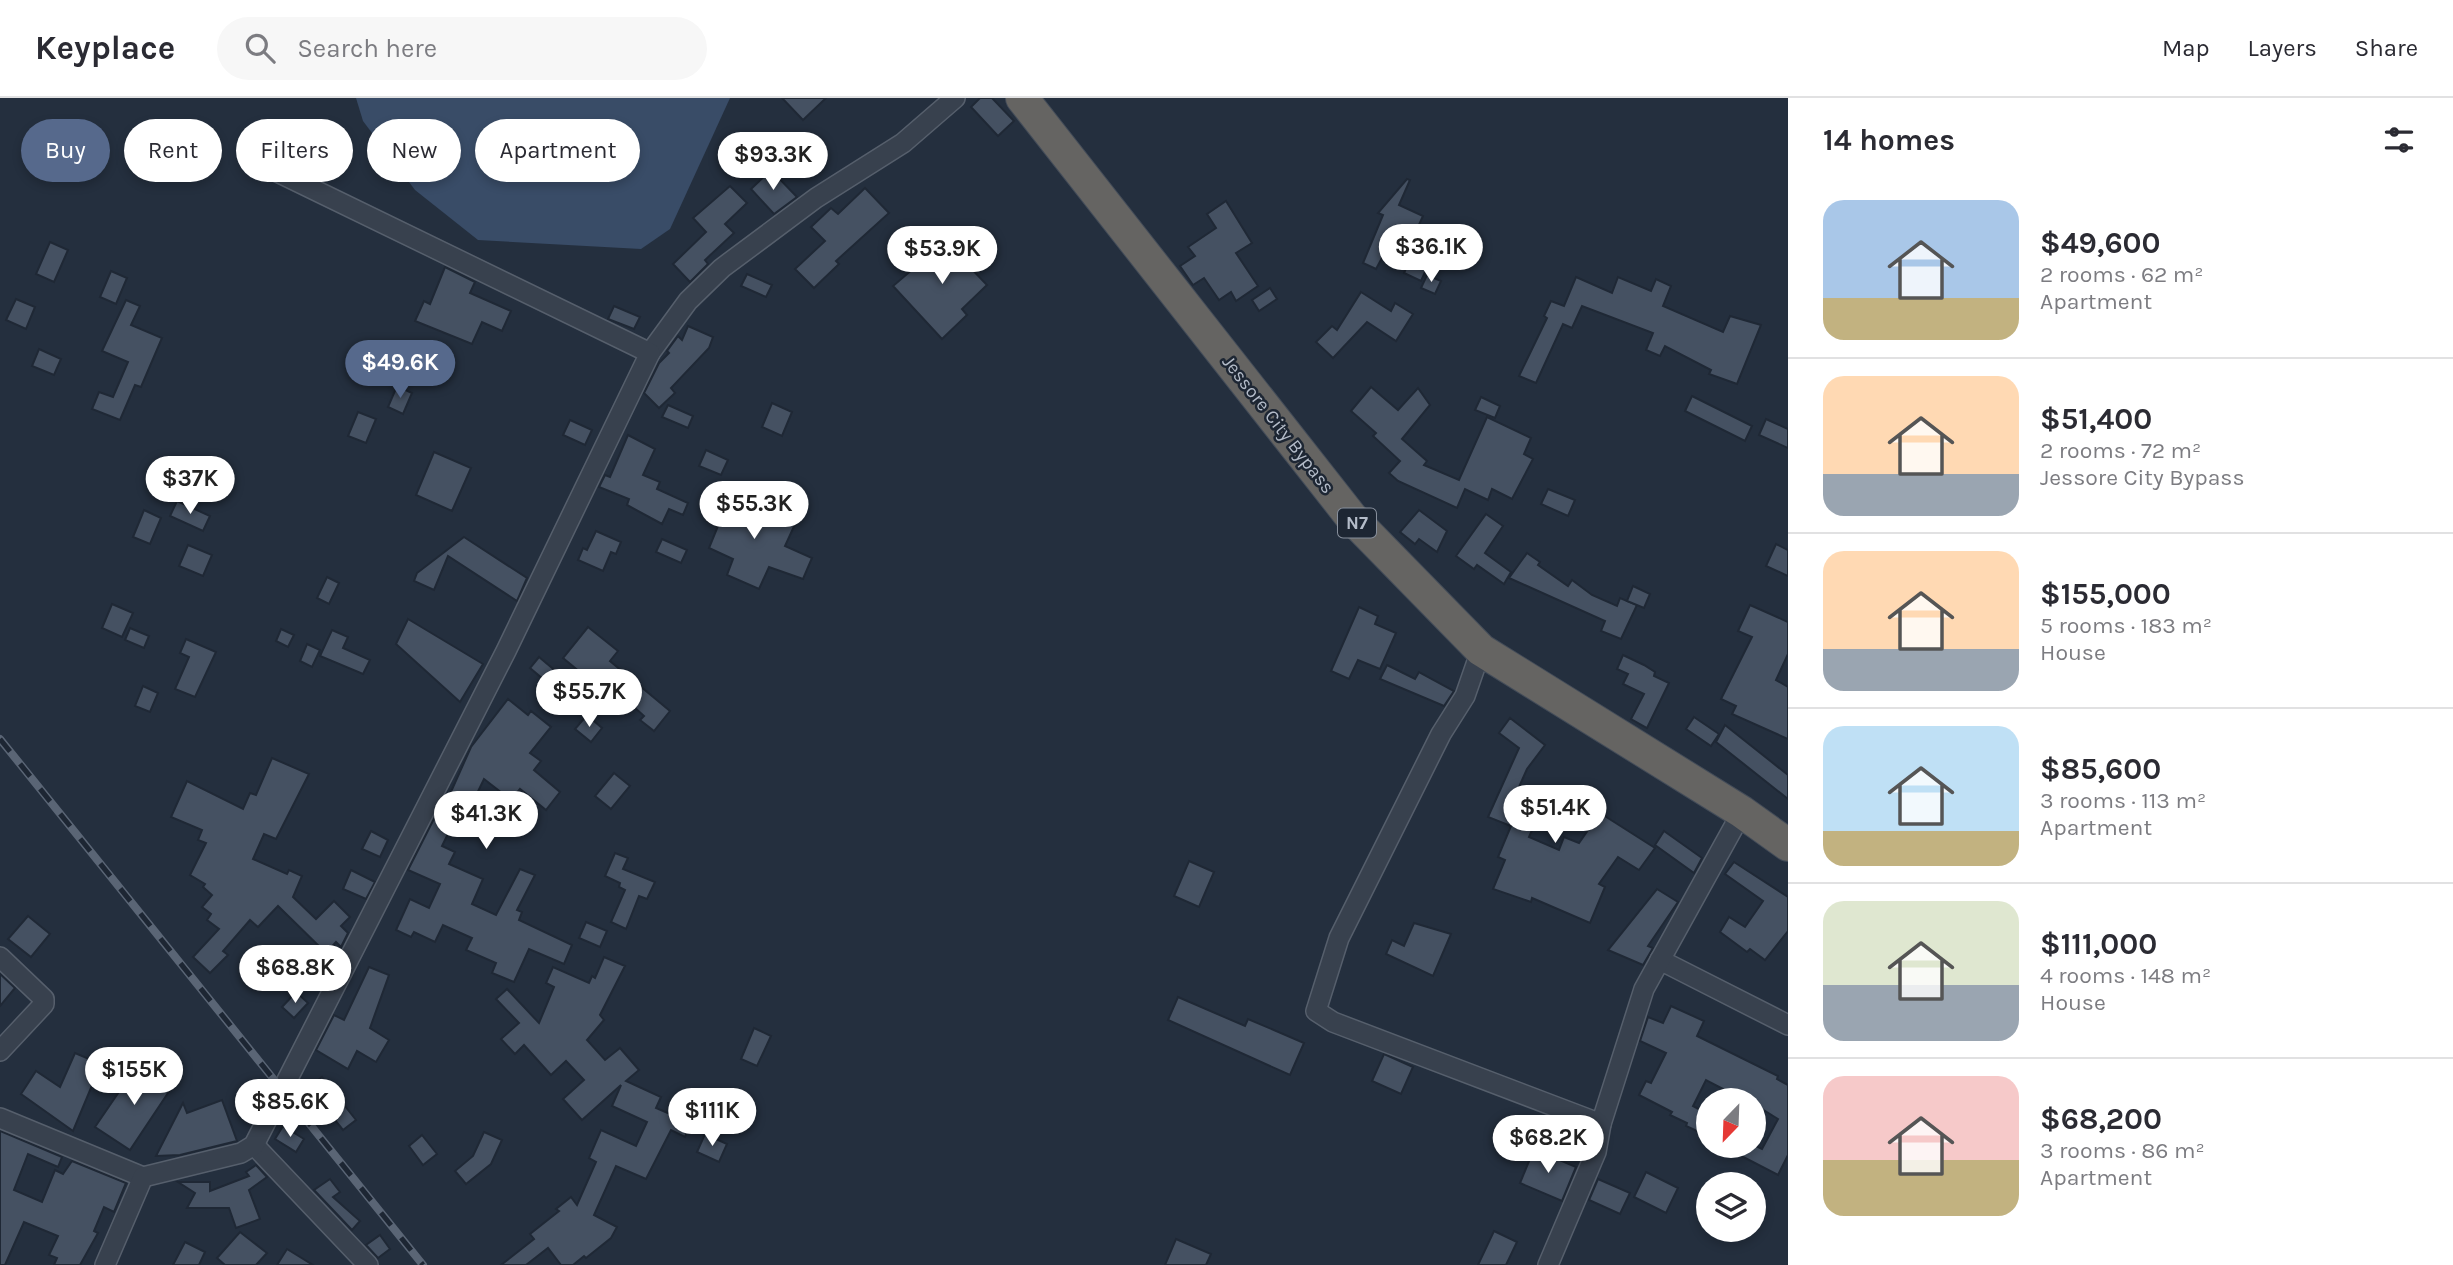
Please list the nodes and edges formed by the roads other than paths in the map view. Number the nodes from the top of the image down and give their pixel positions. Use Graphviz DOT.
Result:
graph roads {
  1 [pos="955,98"];
  2 [pos="1022,98"];
  3 [pos="298,182"];
  4 [pos="650,353"];
  5 [pos="1481,650"];
  6 [pos="1742,812"];
  7 [pos="1788,845"];
  8 [pos="0,957"];
  9 [pos="1660,960"];
  10 [pos="1788,1026"];
  11 [pos="0,1051"];
  12 [pos="0,1118"];
  13 [pos="1601,1124"];
  14 [pos="254,1145"];
  15 [pos="143,1177"];
  16 [pos="106,1265"];
  17 [pos="368,1265"];
  18 [pos="1548,1265"];
  1 -- 4 [label="street"];
  2 -- 5 [label="highway, Jessore City Bypass / N7"];
  3 -- 4 [label="street"];
  4 -- 14 [label="street"];
  5 -- 6 [label="highway, Jessore City Bypass / N7"];
  5 -- 13 [label="street"];
  6 -- 7 [label="highway, Jessore City Bypass / N7"];
  6 -- 9 [label="street"];
  8 -- 11 [label="street"];
  9 -- 10 [label="street"];
  9 -- 13 [label="street"];
  12 -- 15 [label="street"];
  13 -- 18 [label="street"];
  14 -- 15 [label="street"];
  14 -- 17 [label="street"];
  15 -- 16 [label="street"];
}
